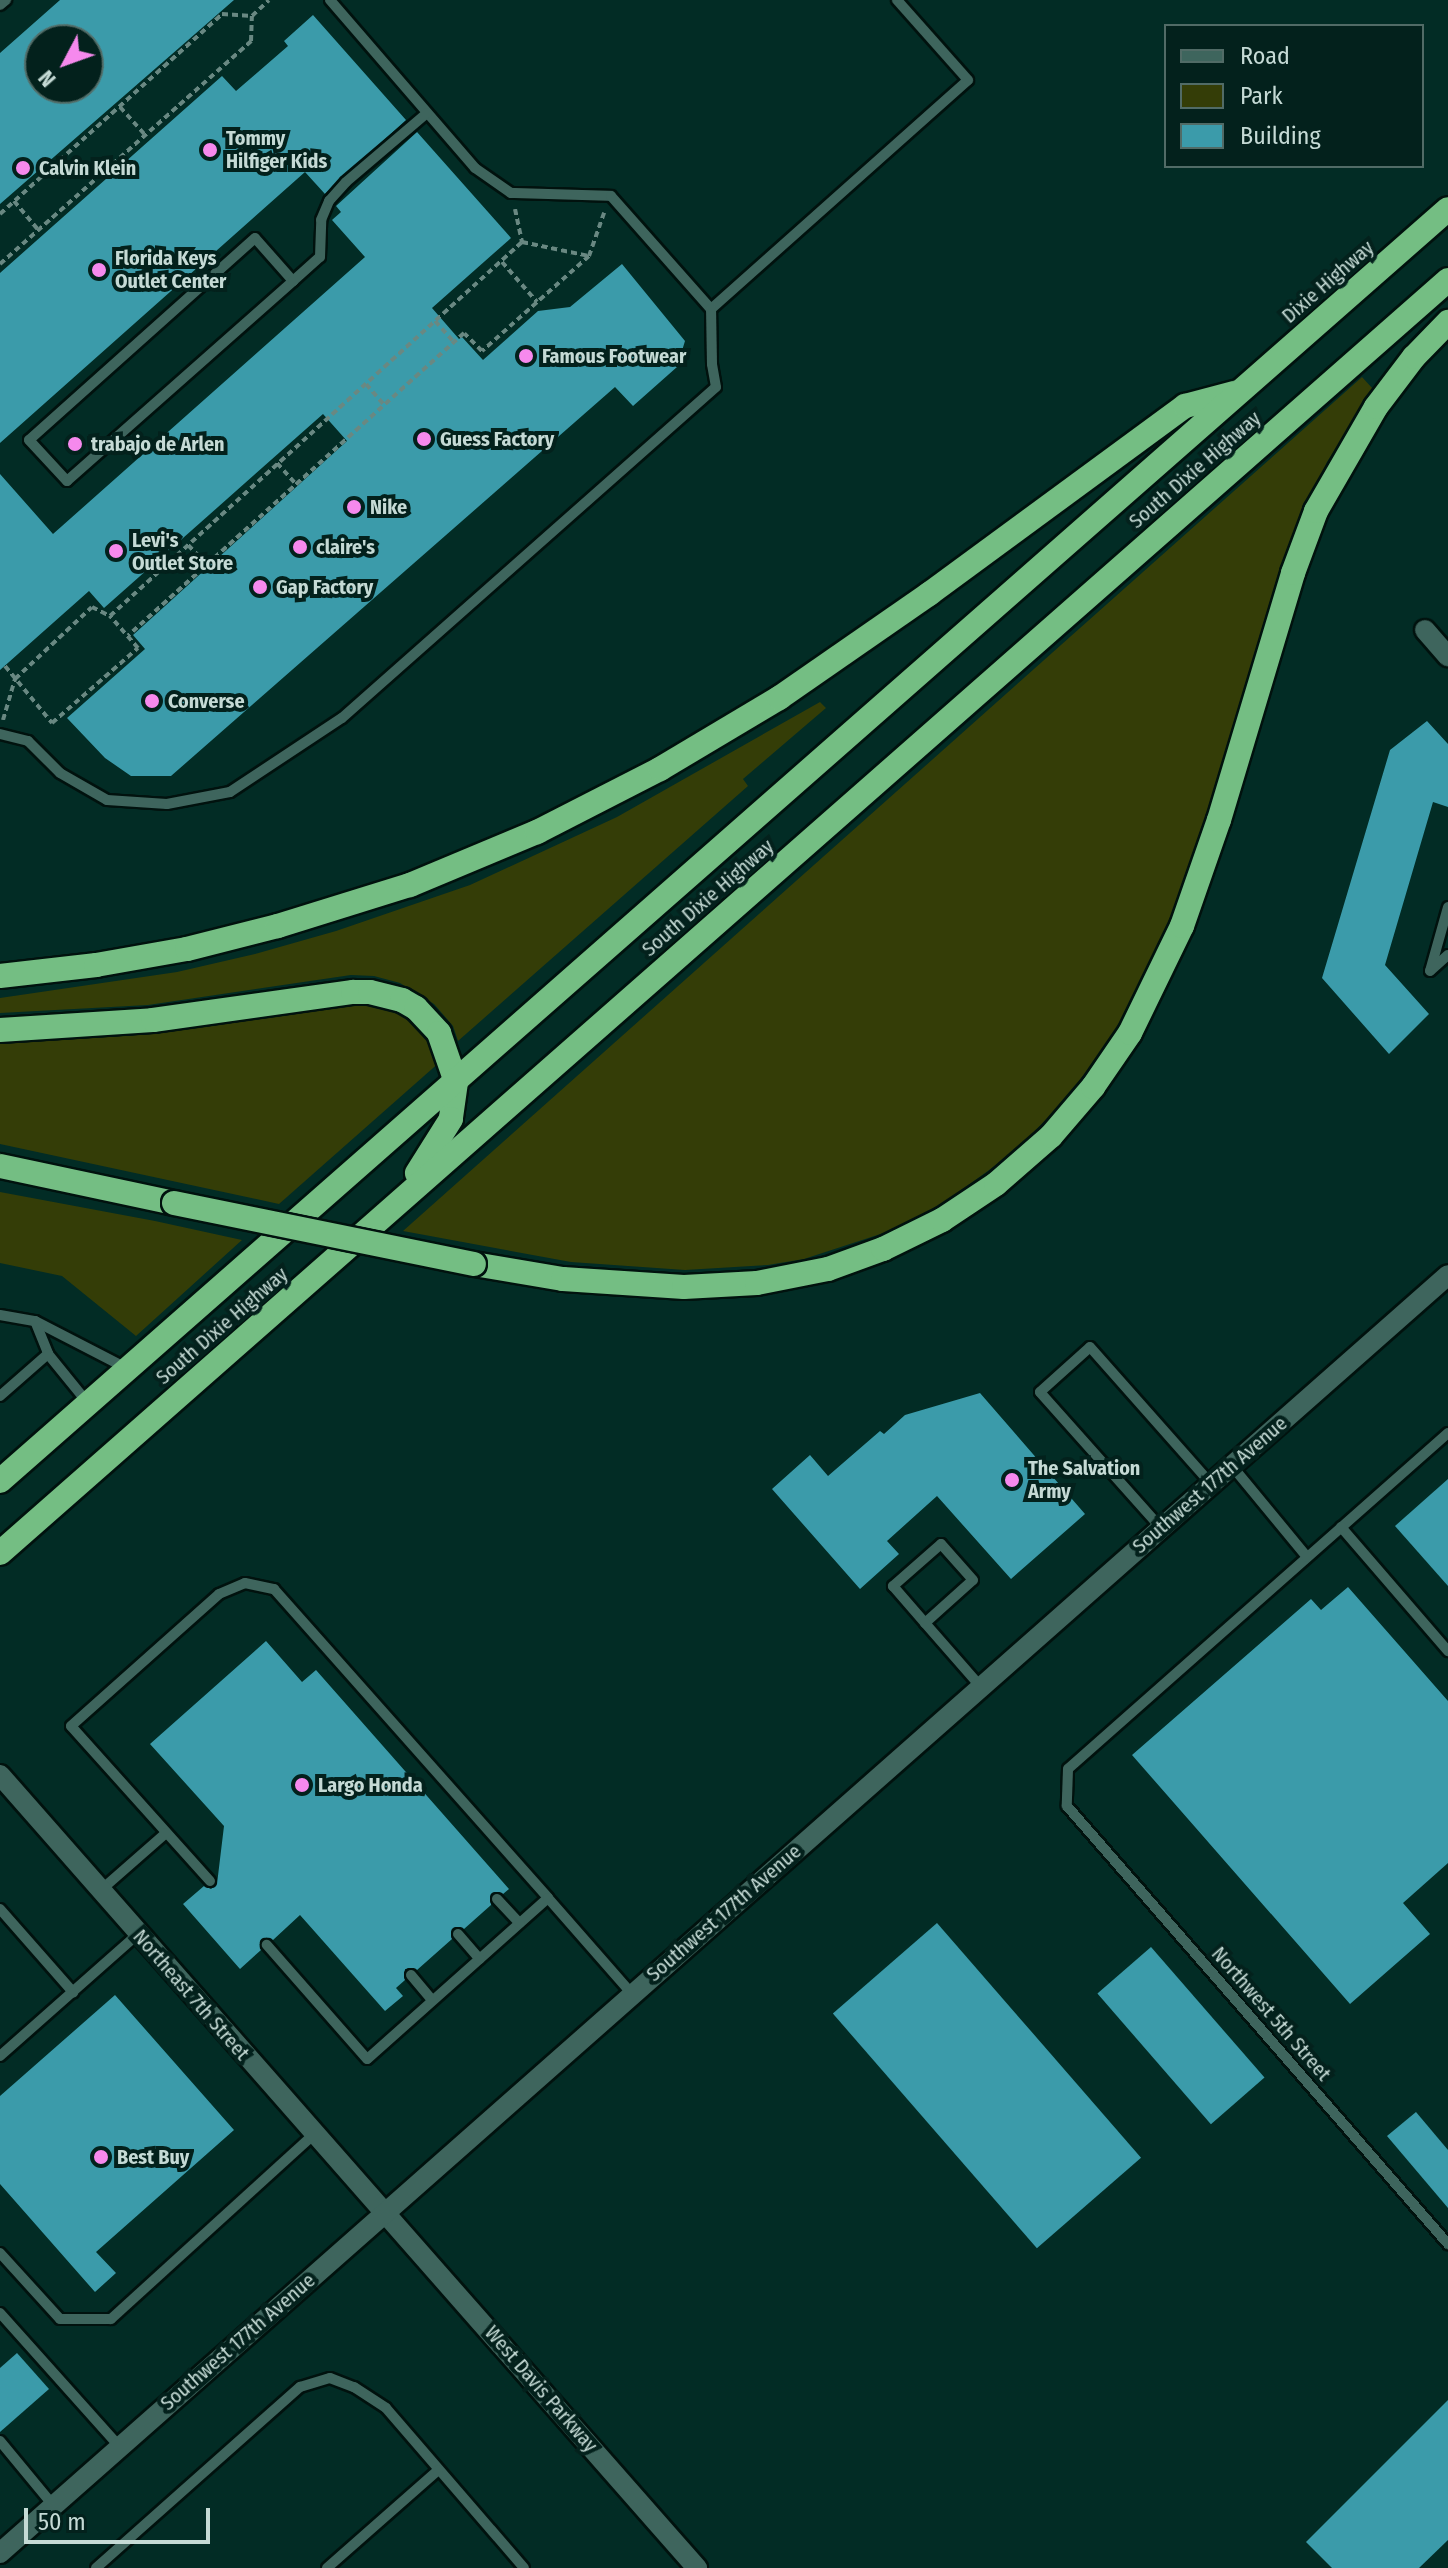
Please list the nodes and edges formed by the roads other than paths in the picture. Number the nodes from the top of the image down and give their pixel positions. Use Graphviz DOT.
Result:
graph roads {
  1 [pos="6,0"];
  2 [pos="330,0"];
  3 [pos="897,0"];
  4 [pos="0,5"];
  5 [pos="427,113"];
  6 [pos="1448,209"];
  7 [pos="1448,280"];
  8 [pos="293,281"];
  9 [pos="711,309"];
  10 [pos="1448,322"];
  11 [pos="1241,391"];
  12 [pos="1425,630"];
  13 [pos="1448,656"];
  14 [pos="0,733"];
  15 [pos="1448,907"];
  16 [pos="1448,955"];
  17 [pos="0,976"];
  18 [pos="0,1030"];
  19 [pos="456,1082"];
  20 [pos="0,1166"];
  21 [pos="393,1207"];
  22 [pos="1446,1280"];
  23 [pos="0,1315"];
  24 [pos="35,1321"];
  25 [pos="48,1354"];
  26 [pos="128,1369"];
  27 [pos="0,1396"];
  28 [pos="88,1404"];
  29 [pos="1448,1433"];
  30 [pos="1232,1466"];
  31 [pos="0,1481"];
  32 [pos="1211,1484"];
  33 [pos="1341,1527"];
  34 [pos="1161,1528"];
  35 [pos="0,1553"];
  36 [pos="1307,1557"];
  37 [pos="925,1623"];
  38 [pos="1448,1651"];
  39 [pos="981,1687"];
  40 [pos="0,1775"];
  41 [pos="166,1833"];
  42 [pos="210,1881"];
  43 [pos="101,1890"];
  44 [pos="548,1898"];
  45 [pos="497,1899"];
  46 [pos="0,1909"];
  47 [pos="519,1923"];
  48 [pos="458,1934"];
  49 [pos="137,1935"];
  50 [pos="267,1945"];
  51 [pos="480,1959"];
  52 [pos="411,1975"];
  53 [pos="73,1992"];
  54 [pos="632,1994"];
  55 [pos="432,2000"];
  56 [pos="0,2056"];
  57 [pos="314,2134"];
  58 [pos="384,2212"];
  59 [pos="1448,2244"];
  60 [pos="0,2253"];
  61 [pos="0,2313"];
  62 [pos="0,2441"];
  63 [pos="120,2447"];
  64 [pos="438,2470"];
  65 [pos="53,2505"];
  66 [pos="0,2553"];
  67 [pos="96,2568"];
  68 [pos="327,2568"];
  69 [pos="524,2568"];
  70 [pos="697,2568"];
  1 -- 4 [label="lane"];
  2 -- 5 [label="lane"];
  3 -- 9 [label="lane"];
  5 -- 8 [label="lane"];
  5 -- 9 [label="lane"];
  6 -- 11 [label="highway, Dixie Highway"];
  7 -- 21 [label="highway, South Dixie Highway"];
  8 -- 8 [label="lane"];
  9 -- 14 [label="lane"];
  10 -- 20 [label="highway, bridge"];
  11 -- 17 [label="highway"];
  11 -- 19 [label="highway, South Dixie Highway"];
  12 -- 13 [label="main road"];
  15 -- 16 [label="lane"];
  18 -- 19 [label="highway"];
  19 -- 21 [label="highway"];
  19 -- 26 [label="highway, South Dixie Highway"];
  21 -- 35 [label="highway, South Dixie Highway"];
  22 -- 30 [label="main road, Southwest 177th Avenue"];
  23 -- 24 [label="lane"];
  24 -- 25 [label="lane"];
  24 -- 26 [label="lane"];
  25 -- 27 [label="lane"];
  25 -- 28 [label="lane"];
  26 -- 28 [label="highway, South Dixie Highway"];
  28 -- 31 [label="highway, South Dixie Highway"];
  29 -- 33 [label="lane"];
  30 -- 32 [label="main road, Southwest 177th Avenue"];
  30 -- 36 [label="lane"];
  32 -- 34 [label="main road, Southwest 177th Avenue"];
  32 -- 34 [label="lane"];
  33 -- 36 [label="lane"];
  33 -- 38 [label="lane"];
  34 -- 39 [label="main road, Southwest 177th Avenue"];
  36 -- 59 [label="lane, Northwest 5th Street"];
  37 -- 37 [label="lane"];
  37 -- 39 [label="lane"];
  39 -- 54 [label="main road, Southwest 177th Avenue"];
  40 -- 43 [label="main road, Northeast 7th Street"];
  41 -- 42 [label="lane"];
  41 -- 43 [label="lane"];
  41 -- 44 [label="lane"];
  43 -- 49 [label="main road, Northeast 7th Street"];
  44 -- 47 [label="lane"];
  44 -- 54 [label="lane"];
  45 -- 47 [label="lane"];
  46 -- 53 [label="lane"];
  47 -- 51 [label="lane"];
  48 -- 51 [label="lane"];
  49 -- 53 [label="lane"];
  49 -- 57 [label="main road, Northeast 7th Street"];
  50 -- 55 [label="lane"];
  51 -- 55 [label="lane"];
  52 -- 55 [label="lane"];
  53 -- 56 [label="lane"];
  54 -- 58 [label="main road, Southwest 177th Avenue"];
  57 -- 58 [label="main road, Northeast 7th Street"];
  57 -- 60 [label="lane"];
  58 -- 63 [label="main road, Southwest 177th Avenue"];
  58 -- 70 [label="main road, West Davis Parkway"];
  61 -- 63 [label="lane"];
  62 -- 65 [label="lane"];
  63 -- 65 [label="main road, Southwest 177th Avenue"];
  64 -- 67 [label="lane"];
  64 -- 68 [label="lane"];
  64 -- 69 [label="lane"];
  65 -- 66 [label="main road, Southwest 177th Avenue"];
}
